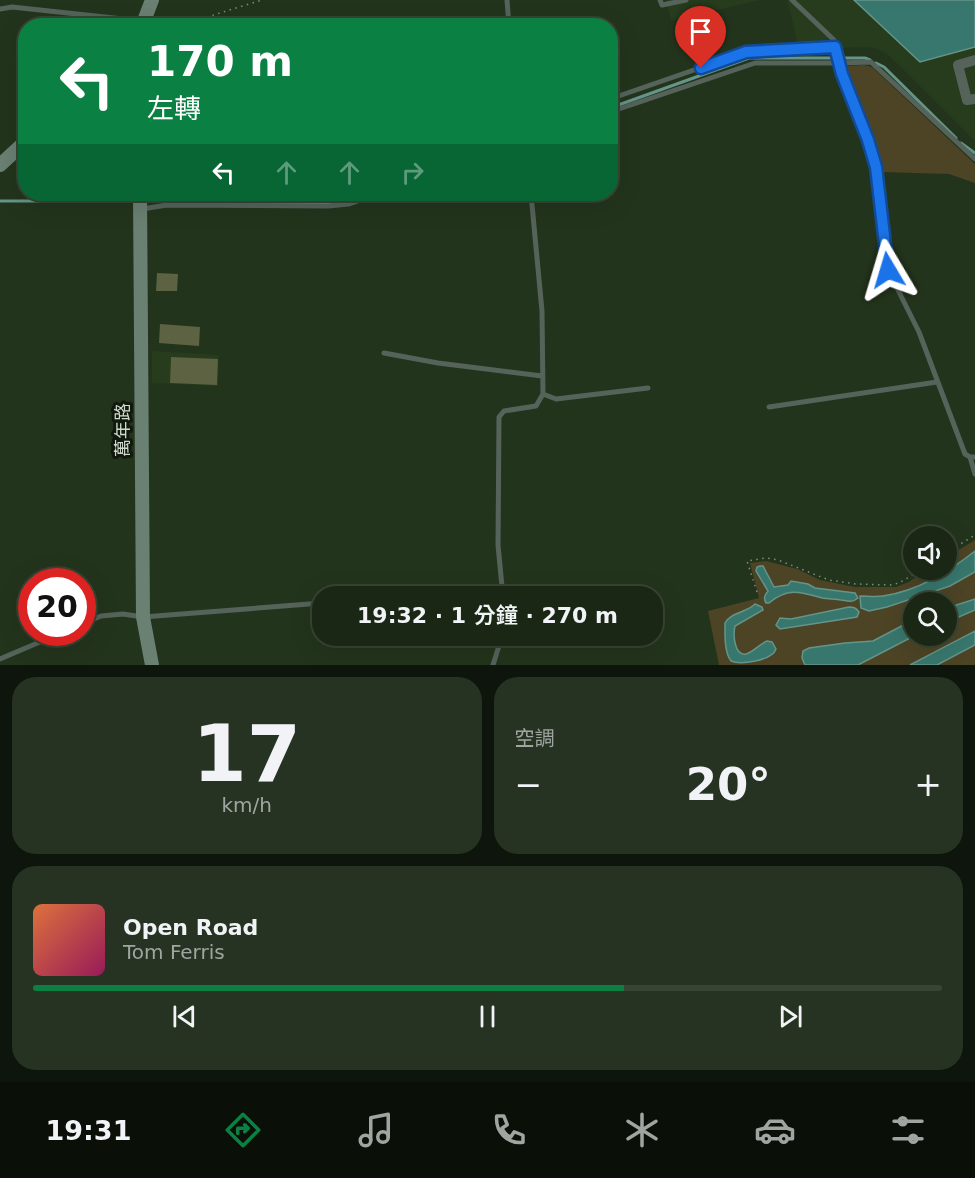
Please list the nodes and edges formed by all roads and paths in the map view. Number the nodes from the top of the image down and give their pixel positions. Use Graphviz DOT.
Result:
graph roads {
  1 [pos="152,0"];
  2 [pos="262,0"];
  3 [pos="507,0"];
  4 [pos="660,0"];
  5 [pos="686,0"];
  6 [pos="792,0"];
  7 [pos="0,9"];
  8 [pos="102,18"];
  9 [pos="145,18"];
  10 [pos="204,18"];
  11 [pos="508,18"];
  12 [pos="835,47"];
  13 [pos="975,60"];
  14 [pos="839,63"];
  15 [pos="618,96"];
  16 [pos="975,99"];
  17 [pos="618,109"];
  18 [pos="18,148"];
  19 [pos="975,159"];
  20 [pos="0,165"];
  21 [pos="140,201"];
  22 [pos="358,201"];
  23 [pos="532,201"];
  24 [pos="140,210"];
  25 [pos="384,353"];
  26 [pos="542,376"];
  27 [pos="937,382"];
  28 [pos="648,388"];
  29 [pos="543,394"];
  30 [pos="769,407"];
  31 [pos="973,457"];
  32 [pos="975,474"];
  33 [pos="975,535"];
  34 [pos="957,546"];
  35 [pos="907,580"];
  36 [pos="501,586"];
  37 [pos="757,592"];
  38 [pos="312,604"];
  39 [pos="142,617"];
  40 [pos="96,618"];
  41 [pos="30,646"];
  42 [pos="499,646"];
  43 [pos="0,659"];
  44 [pos="152,665"];
  45 [pos="493,665"];
  1 -- 9 [label="street"];
  2 -- 10 [label="path"];
  3 -- 11 [label="lane"];
  4 -- 5 [label="lane"];
  6 -- 12 [label="lane"];
  7 -- 8 [label="lane"];
  12 -- 14 [label="lane"];
  12 -- 15 [label="lane"];
  13 -- 16 [label="street"];
  14 -- 17 [label="lane"];
  14 -- 19 [label="lane"];
  14 -- 27 [label="lane"];
  18 -- 20 [label="street"];
  21 -- 24 [label="street, 萬年路"];
  22 -- 24 [label="lane"];
  23 -- 26 [label="lane"];
  24 -- 39 [label="street, 萬年路"];
  25 -- 26 [label="lane"];
  26 -- 29 [label="lane"];
  27 -- 30 [label="lane"];
  27 -- 31 [label="lane"];
  28 -- 29 [label="lane"];
  29 -- 36 [label="lane"];
  31 -- 32 [label="lane"];
  33 -- 34 [label="path"];
  35 -- 37 [label="path"];
  38 -- 39 [label="lane"];
  39 -- 40 [label="lane"];
  39 -- 44 [label="street, 萬年路"];
  41 -- 43 [label="lane"];
  42 -- 45 [label="lane"];
}
